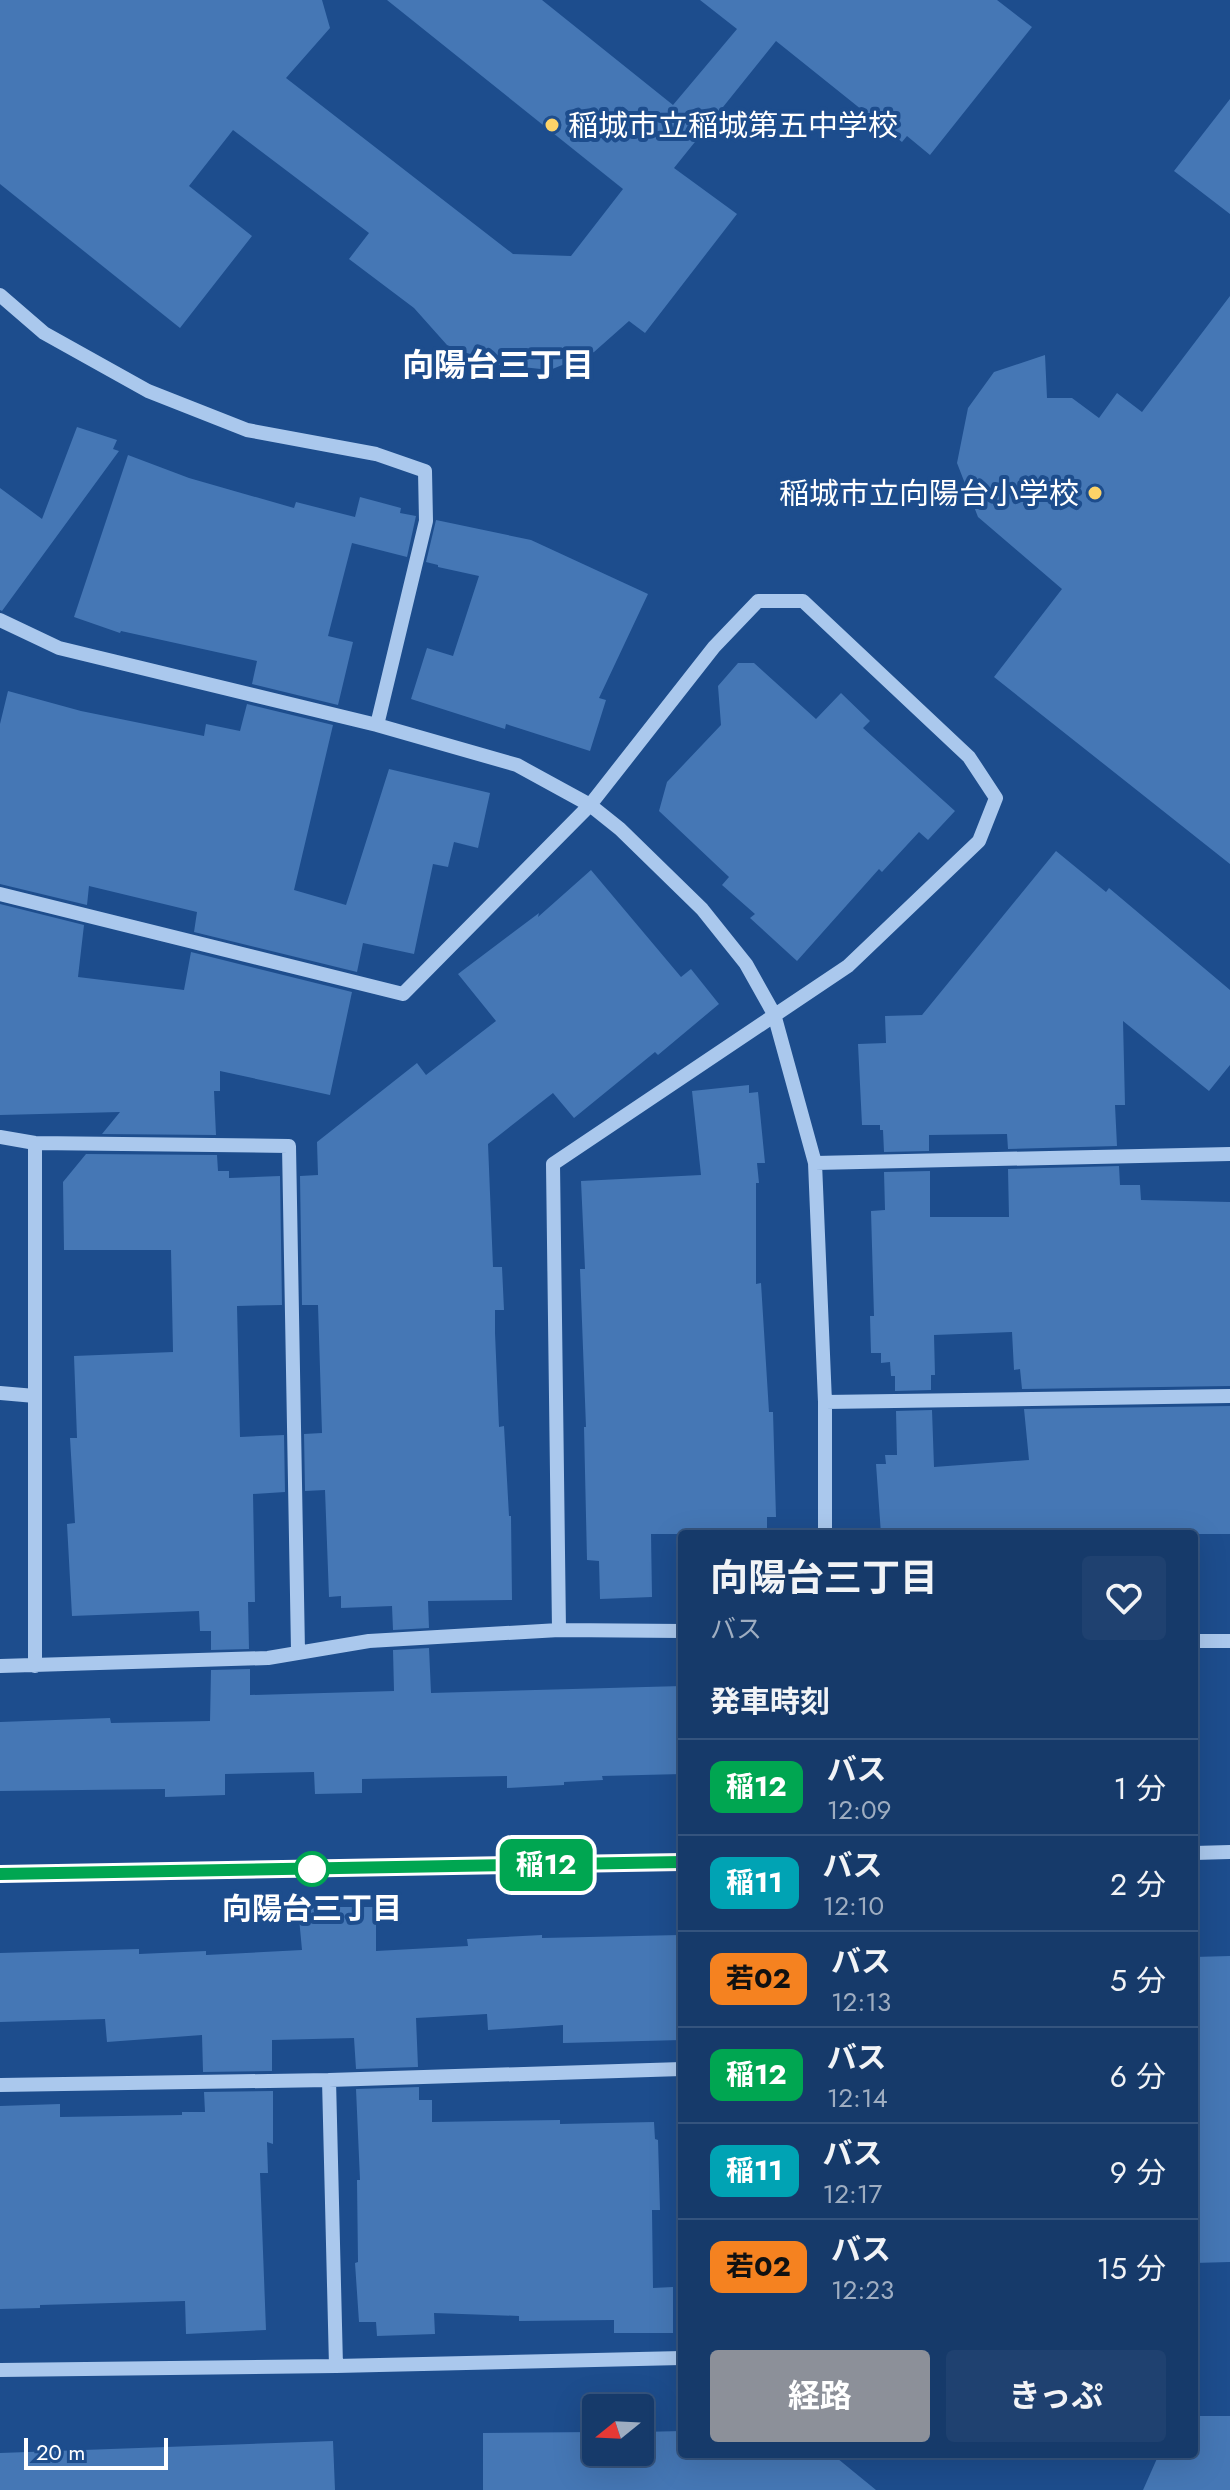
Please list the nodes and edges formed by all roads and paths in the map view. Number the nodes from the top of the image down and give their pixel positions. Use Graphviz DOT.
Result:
graph roads {
  1 [pos="0,295"];
  2 [pos="0,620"];
  3 [pos="377,725"];
  4 [pos="590,805"];
  5 [pos="0,894"];
  6 [pos="774,1014"];
  7 [pos="0,1137"];
  8 [pos="35,1143"];
  9 [pos="1230,1154"];
  10 [pos="815,1163"];
  11 [pos="0,1393"];
  12 [pos="35,1396"];
  13 [pos="1230,1396"];
  14 [pos="825,1402"];
  15 [pos="825,1530"];
  16 [pos="559,1630"];
  17 [pos="678,1631"];
  18 [pos="1198,1641"];
  19 [pos="1230,1641"];
  20 [pos="298,1651"];
  21 [pos="0,1666"];
  22 [pos="35,1666"];
  23 [pos="1230,1852"];
  24 [pos="1198,1853"];
  25 [pos="678,1862"];
  26 [pos="0,1874"];
  27 [pos="678,2069"];
  28 [pos="329,2080"];
  29 [pos="0,2085"];
  30 [pos="678,2358"];
  31 [pos="336,2366"];
  32 [pos="0,2370"];
  1 -- 3 [label="street"];
  2 -- 3 [label="street"];
  3 -- 4 [label="street"];
  4 -- 5 [label="street"];
  4 -- 6 [label="street"];
  4 -- 6 [label="street"];
  6 -- 10 [label="street"];
  6 -- 16 [label="street"];
  7 -- 8 [label="street"];
  8 -- 12 [label="street"];
  8 -- 20 [label="street"];
  9 -- 10 [label="street"];
  10 -- 14 [label="street"];
  11 -- 12 [label="street"];
  12 -- 22 [label="street"];
  13 -- 14 [label="street"];
  14 -- 15 [label="street"];
  16 -- 17 [label="street"];
  16 -- 20 [label="street"];
  18 -- 19 [label="street"];
  20 -- 22 [label="street"];
  21 -- 22 [label="street"];
  23 -- 24 [label="street"];
  25 -- 26 [label="street"];
  27 -- 28 [label="street"];
  28 -- 29 [label="street"];
  28 -- 31 [label="street"];
  30 -- 31 [label="street"];
  31 -- 32 [label="street"];
}
